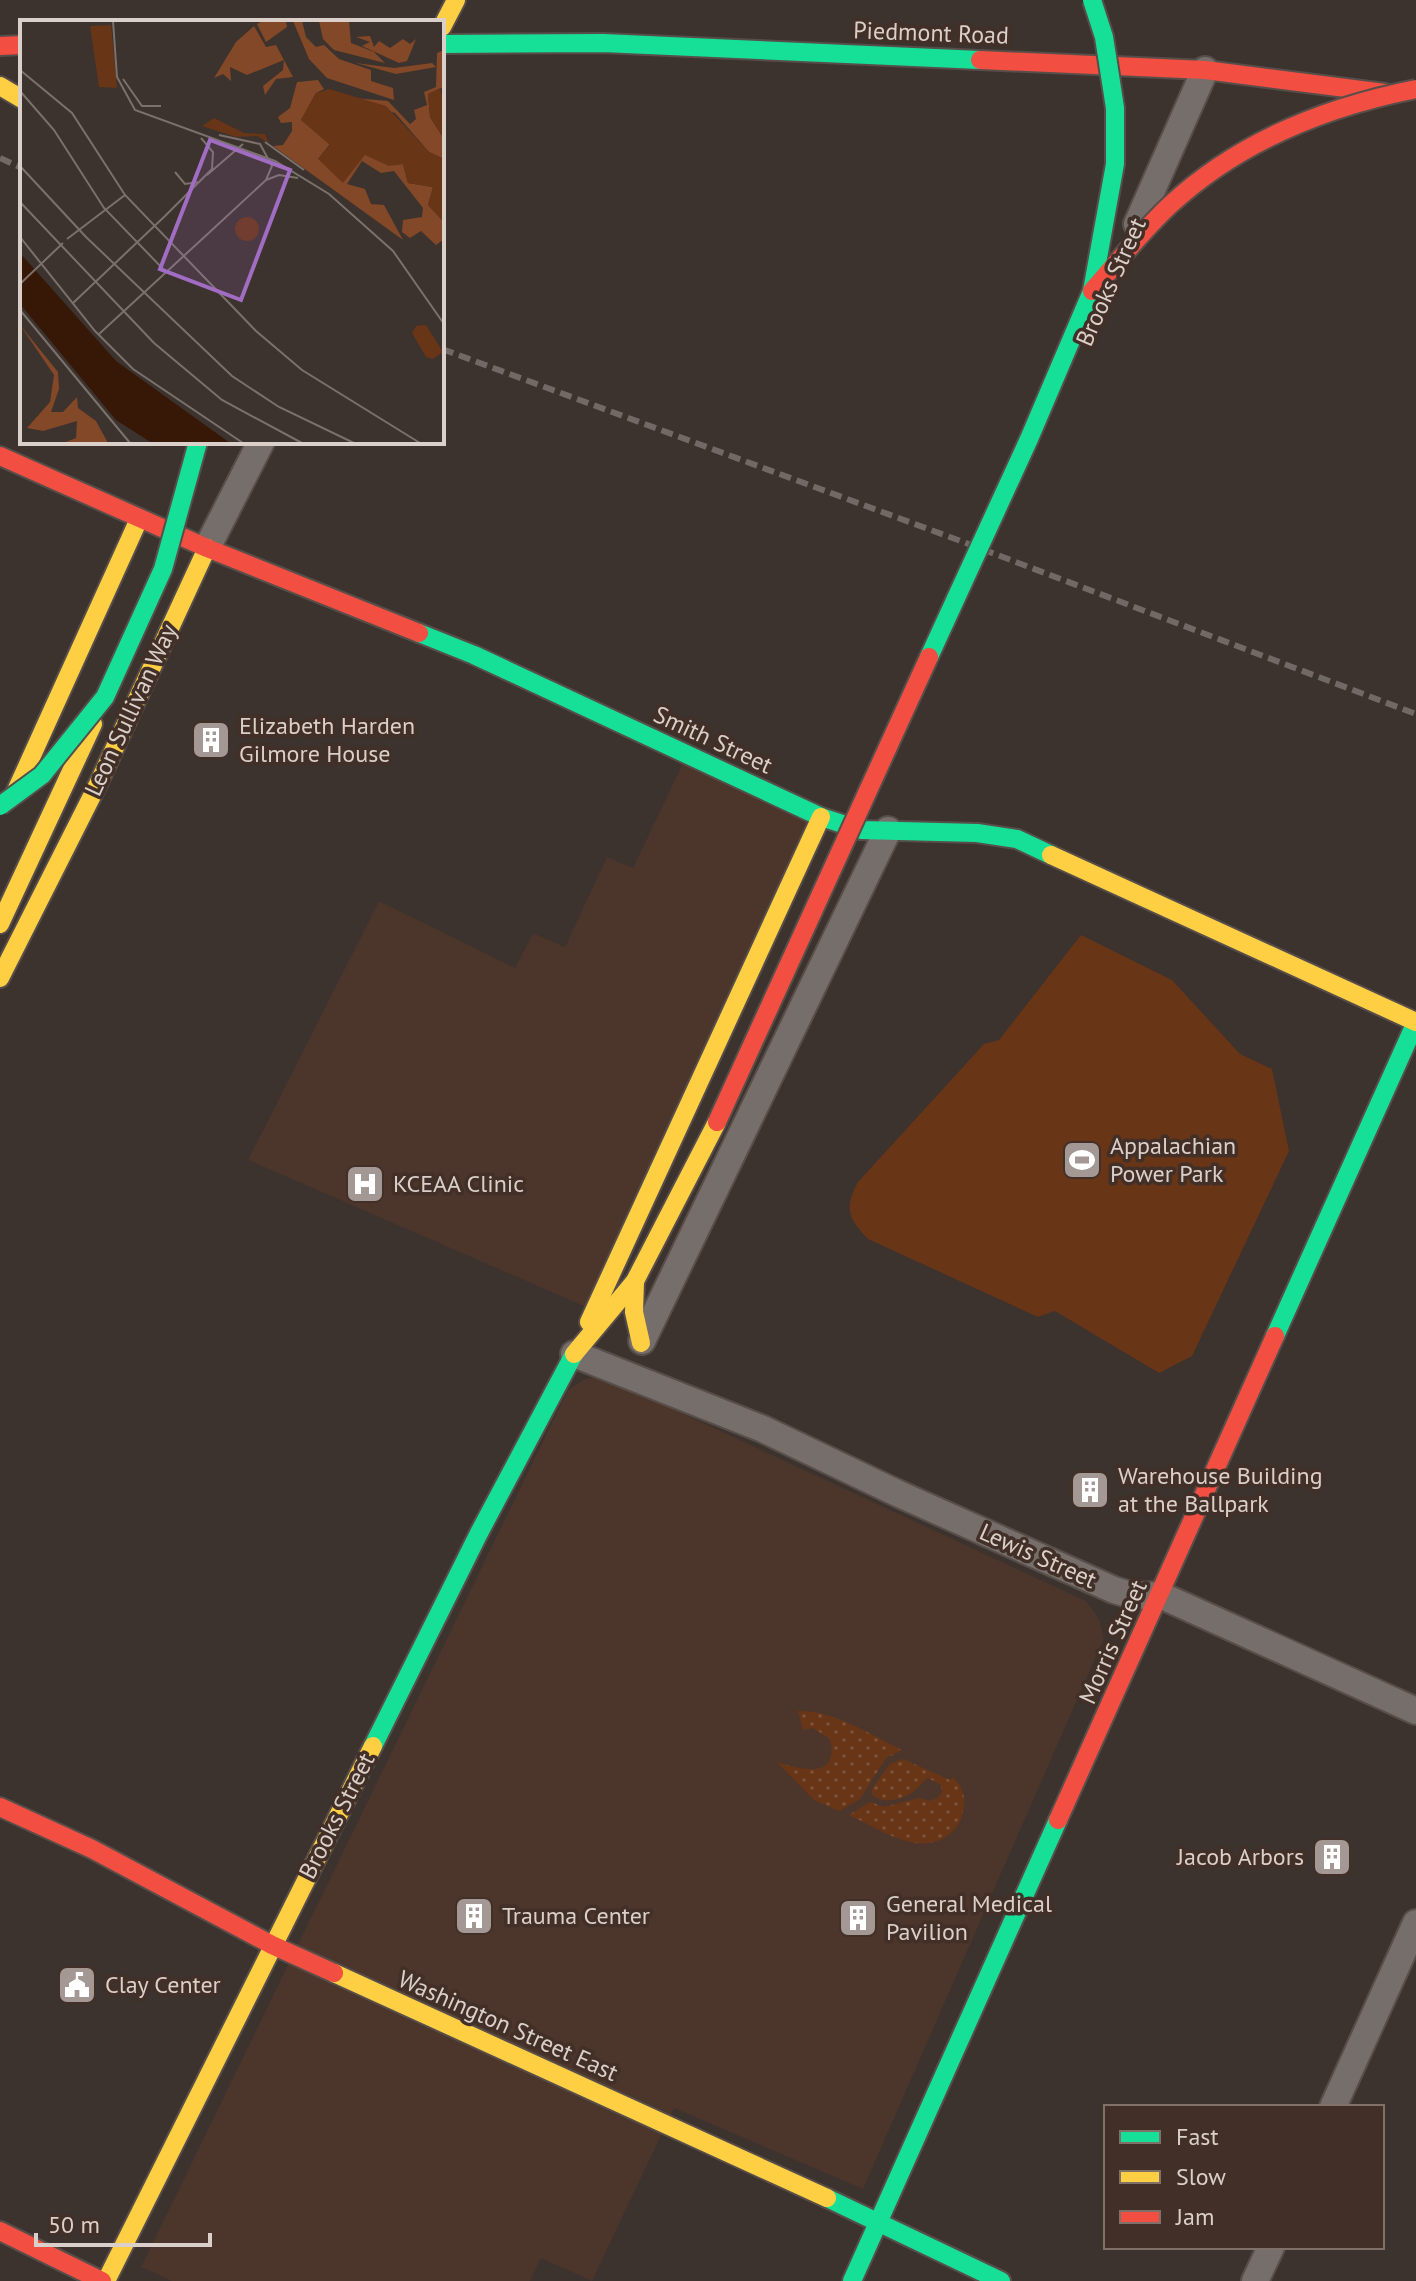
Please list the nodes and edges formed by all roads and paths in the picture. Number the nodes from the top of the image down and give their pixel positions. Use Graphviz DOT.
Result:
graph roads {
  1 [pos="456,0"];
  2 [pos="1092,0"];
  3 [pos="444,23"];
  4 [pos="444,44"];
  5 [pos="20,45"];
  6 [pos="0,46"];
  7 [pos="1205,70"];
  8 [pos="0,86"];
  9 [pos="1416,89"];
  10 [pos="1416,97"];
  11 [pos="20,98"];
  12 [pos="1092,291"];
  13 [pos="197,444"];
  14 [pos="260,444"];
  15 [pos="0,456"];
  16 [pos="1016,493"];
  17 [pos="200,499"];
  18 [pos="139,519"];
  19 [pos="207,548"];
  20 [pos="163,569"];
  21 [pos="105,697"];
  22 [pos="0,806"];
  23 [pos="821,817"];
  24 [pos="0,827"];
  25 [pos="888,830"];
  26 [pos="0,924"];
  27 [pos="0,978"];
  28 [pos="1416,1022"];
  29 [pos="635,1281"];
  30 [pos="641,1343"];
  31 [pos="574,1354"];
  32 [pos="662,1387"];
  33 [pos="1160,1595"];
  34 [pos="1416,1711"];
  35 [pos="0,1807"];
  36 [pos="1416,1923"];
  37 [pos="272,1945"];
  38 [pos="1334,2105"];
  39 [pos="878,2221"];
  40 [pos="0,2231"];
  41 [pos="1270,2249"];
  42 [pos="104,2281"];
  43 [pos="852,2281"];
  44 [pos="1001,2281"];
  45 [pos="1255,2281"];
  1 -- 3 [label="main road"];
  2 -- 12 [label="main road, bridge"];
  4 -- 7 [label="main road, Piedmont Road"];
  5 -- 6 [label="main road"];
  7 -- 10 [label="main road, Piedmont Road"];
  7 -- 16 [label="street, Brooks Street"];
  8 -- 11 [label="main road"];
  9 -- 12 [label="main road, bridge"];
  12 -- 29 [label="main road, bridge"];
  13 -- 20 [label="main road, bridge"];
  14 -- 19 [label="street, Leon Sullivan Way"];
  15 -- 18 [label="main road, Smith Street"];
  17 -- 20 [label="main road, bridge"];
  18 -- 19 [label="main road, Smith Street"];
  18 -- 24 [label="main road"];
  19 -- 23 [label="main road, Smith Street"];
  19 -- 27 [label="main road, Leon Sullivan Way"];
  20 -- 21 [label="main road, bridge"];
  21 -- 22 [label="main road, bridge"];
  21 -- 26 [label="main road, bridge"];
  23 -- 25 [label="main road, Smith Street"];
  23 -- 31 [label="main road"];
  25 -- 28 [label="main road, Smith Street"];
  25 -- 30 [label="street"];
  28 -- 33 [label="main road, Morris Street"];
  29 -- 30 [label="main road"];
  29 -- 31 [label="main road"];
  30 -- 32 [label="street"];
  31 -- 32 [label="street, Lewis Street"];
  31 -- 37 [label="main road, Brooks Street"];
  32 -- 33 [label="street, Lewis Street"];
  33 -- 34 [label="street, Lewis Street"];
  33 -- 39 [label="main road, Morris Street"];
  35 -- 37 [label="main road, Washington Street East"];
  36 -- 38 [label="street"];
  37 -- 39 [label="main road, Washington Street East"];
  37 -- 42 [label="main road, Brooks Street"];
  39 -- 43 [label="main road, Morris Street"];
  39 -- 44 [label="main road, Washington Street East"];
  40 -- 42 [label="main road"];
  41 -- 45 [label="street"];
}
